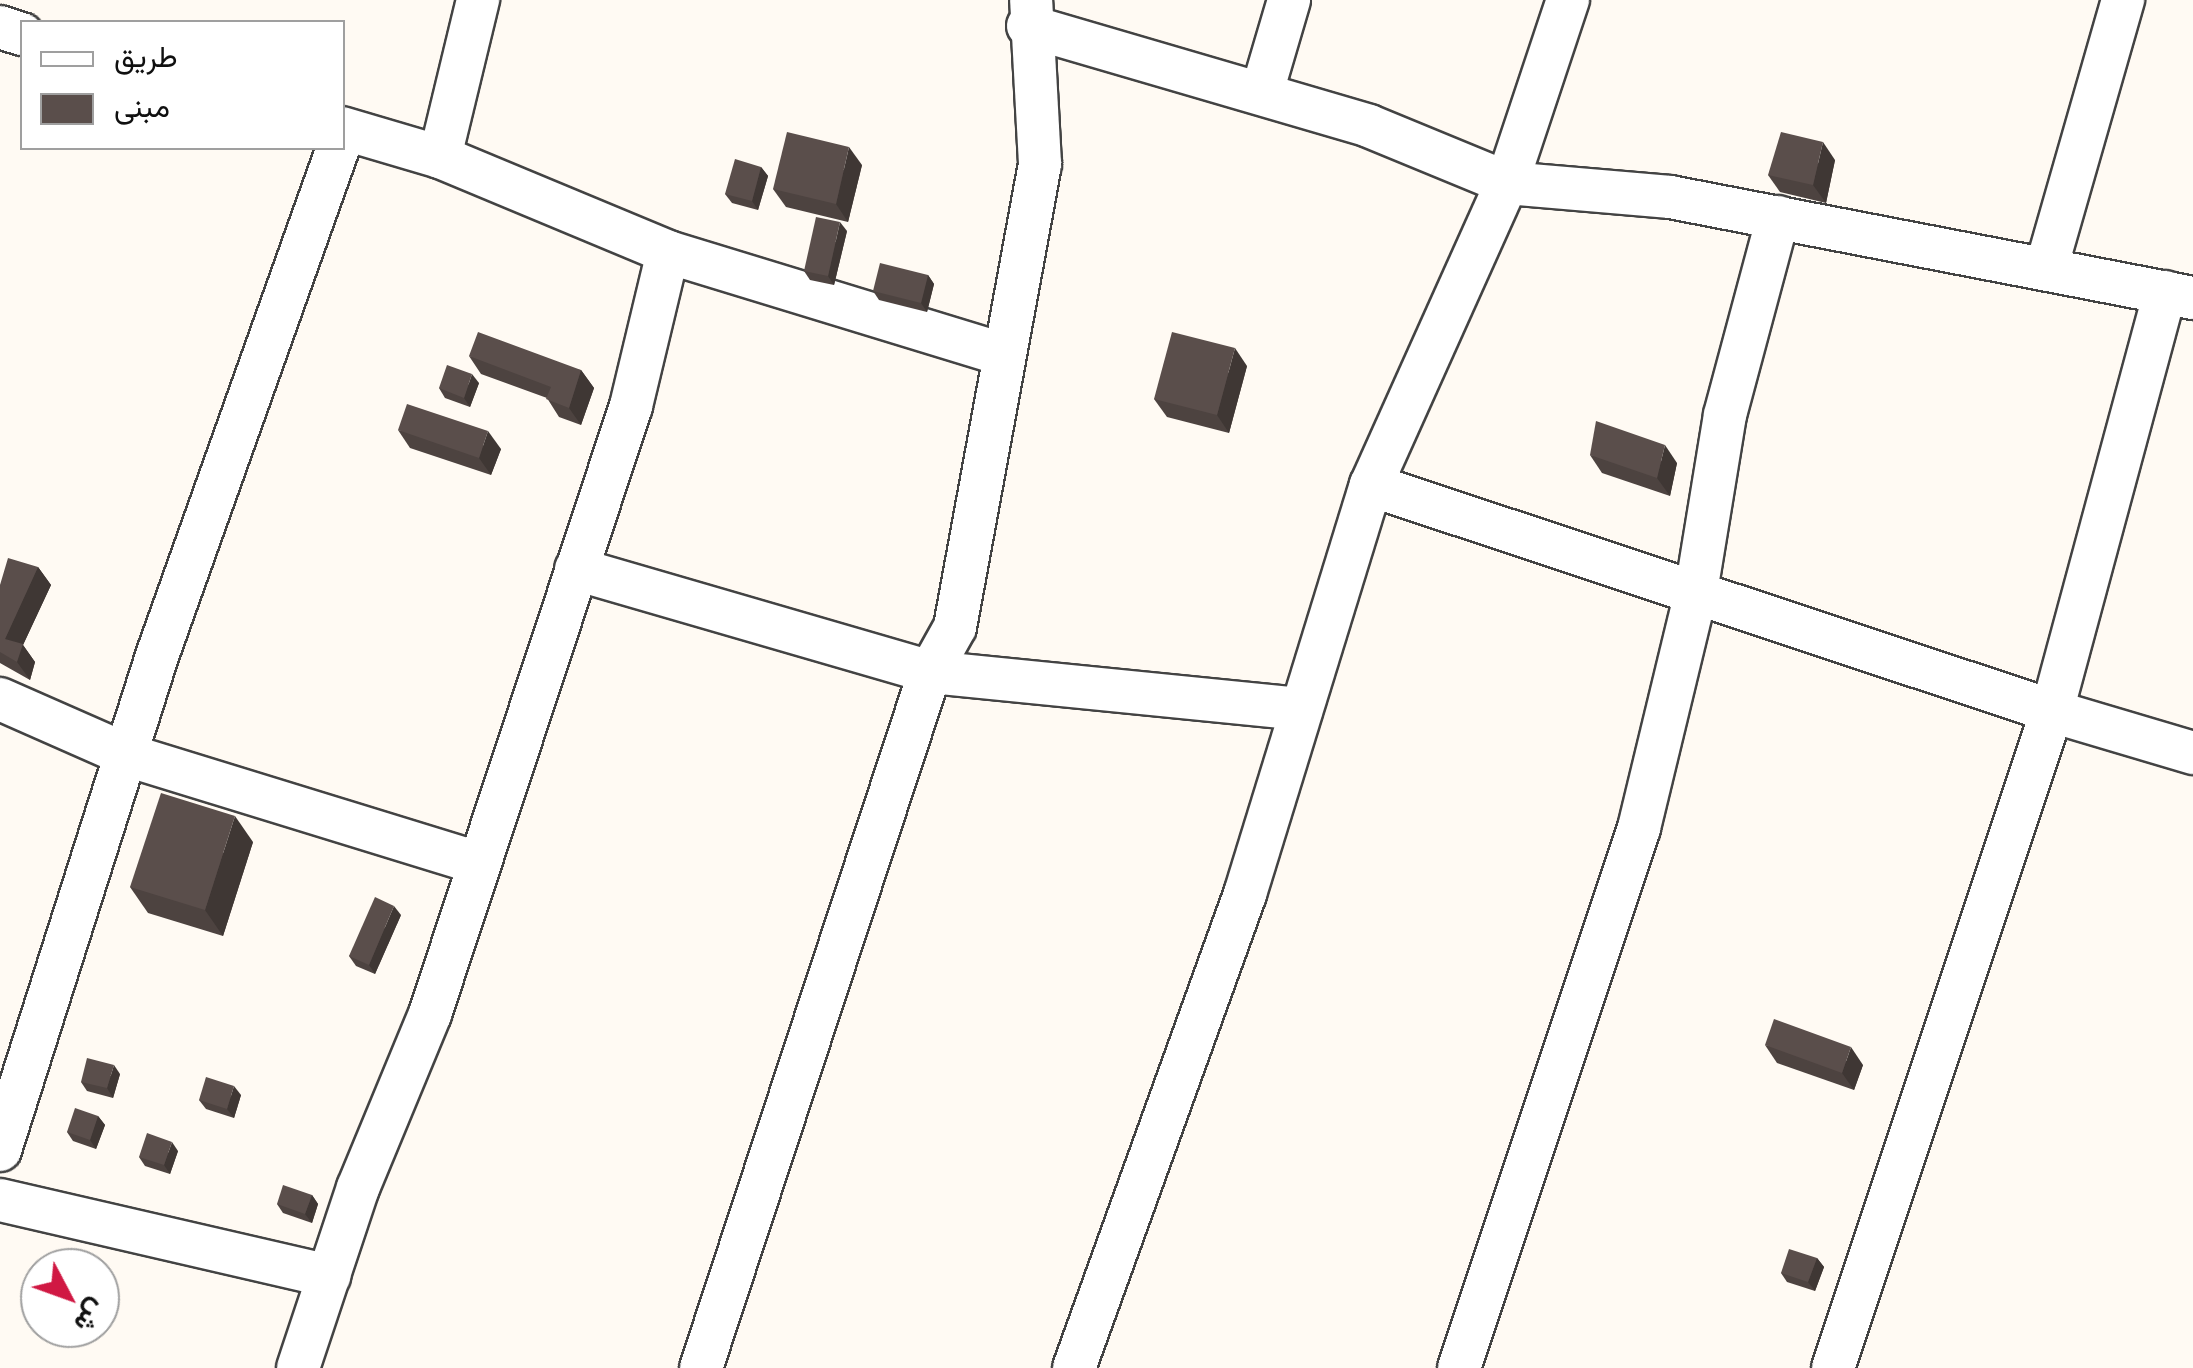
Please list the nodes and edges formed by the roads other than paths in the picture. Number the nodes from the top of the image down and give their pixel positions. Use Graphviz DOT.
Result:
graph roads {
  1 [pos="478,0"];
  2 [pos="1288,0"];
  3 [pos="1568,0"];
  4 [pos="2123,0"];
  5 [pos="1030,13"];
  6 [pos="1262,92"];
  7 [pos="345,136"];
  8 [pos="337,150"];
  9 [pos="440,157"];
  10 [pos="1507,183"];
  11 [pos="1778,217"];
  12 [pos="668,252"];
  13 [pos="2047,264"];
  14 [pos="2179,295"];
  15 [pos="1002,354"];
  16 [pos="1371,485"];
  17 [pos="576,569"];
  18 [pos="1696,592"];
  19 [pos="930,672"];
  20 [pos="0,699"];
  21 [pos="1300,709"];
  22 [pos="2052,711"];
  23 [pos="2193,753"];
  24 [pos="128,755"];
  25 [pos="478,863"];
  26 [pos="0,1150"];
  27 [pos="0,1200"];
  28 [pos="329,1276"];
  29 [pos="298,1368"];
  30 [pos="702,1368"];
  31 [pos="1074,1368"];
  32 [pos="1459,1368"];
  33 [pos="1833,1368"];
  1 -- 9 [label="street"];
  2 -- 6 [label="street"];
  3 -- 10 [label="street"];
  4 -- 13 [label="street"];
  5 -- 6 [label="street"];
  5 -- 15 [label="street"];
  6 -- 10 [label="street"];
  7 -- 9 [label="street"];
  8 -- 24 [label="street"];
  9 -- 12 [label="street"];
  10 -- 11 [label="street"];
  10 -- 16 [label="street"];
  11 -- 13 [label="street"];
  11 -- 18 [label="street"];
  12 -- 15 [label="street"];
  12 -- 17 [label="street"];
  13 -- 14 [label="street"];
  14 -- 22 [label="street"];
  15 -- 19 [label="street"];
  16 -- 18 [label="street"];
  16 -- 21 [label="street"];
  17 -- 19 [label="street"];
  17 -- 25 [label="street"];
  18 -- 22 [label="street"];
  18 -- 32 [label="street"];
  19 -- 21 [label="street"];
  19 -- 30 [label="street"];
  20 -- 24 [label="street"];
  21 -- 31 [label="street"];
  22 -- 23 [label="street"];
  22 -- 33 [label="street"];
  24 -- 25 [label="street"];
  24 -- 26 [label="street"];
  25 -- 28 [label="street"];
  27 -- 28 [label="street"];
  28 -- 29 [label="street"];
}
